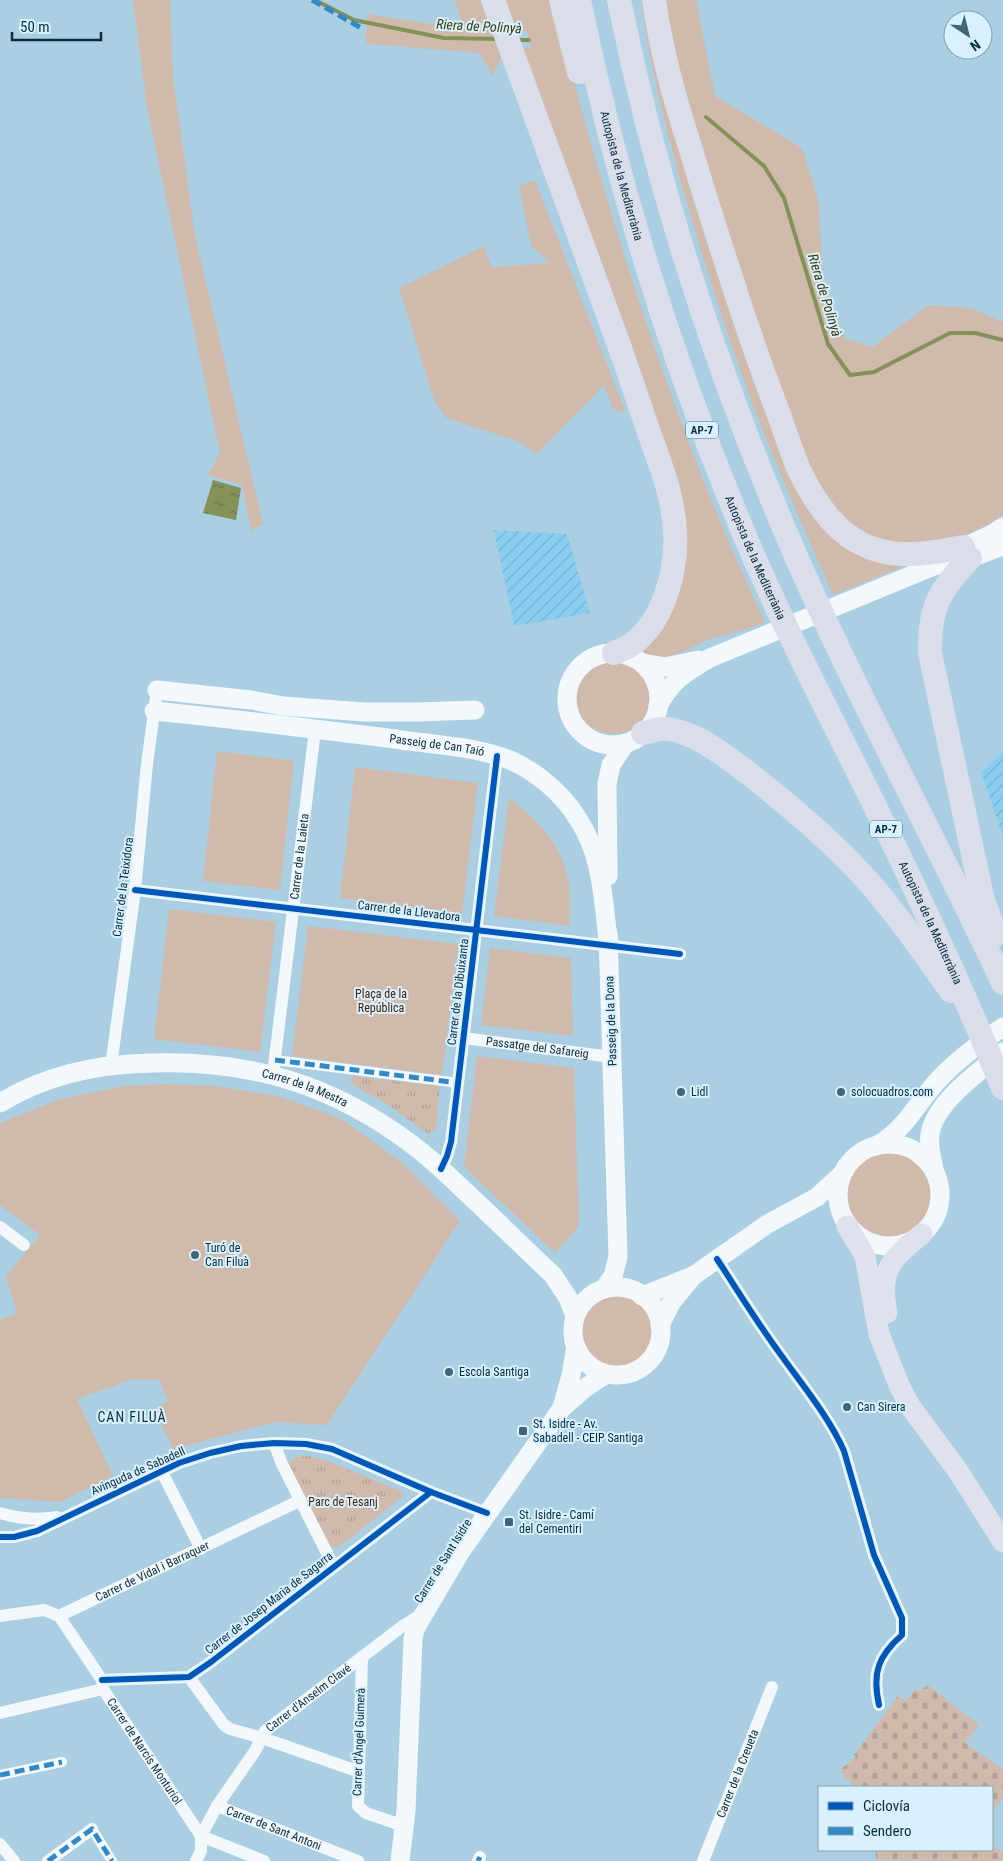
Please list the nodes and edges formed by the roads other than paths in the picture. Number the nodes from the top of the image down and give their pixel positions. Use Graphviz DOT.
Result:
graph roads {
  1 [pos="561,0"];
  2 [pos="579,0"];
  3 [pos="619,0"];
  4 [pos="627,0"];
  5 [pos="654,0"];
  6 [pos="496,9"];
  7 [pos="630,53"];
  8 [pos="624,188"];
  9 [pos="1003,527"];
  10 [pos="1003,546"];
  11 [pos="967,552"];
  12 [pos="614,653"];
  13 [pos="710,658"];
  14 [pos="643,663"];
  15 [pos="157,690"];
  16 [pos="658,706"];
  17 [pos="162,712"];
  18 [pos="315,730"];
  19 [pos="586,737"];
  20 [pos="634,738"];
  21 [pos="498,756"];
  22 [pos="607,784"];
  23 [pos="135,890"];
  24 [pos="294,908"];
  25 [pos="476,930"];
  26 [pos="609,946"];
  27 [pos="1003,952"];
  28 [pos="680,954"];
  29 [pos="1003,983"];
  30 [pos="976,1026"];
  31 [pos="1003,1027"];
  32 [pos="463,1038"];
  33 [pos="1003,1052"];
  34 [pos="612,1057"];
  35 [pos="111,1066"];
  36 [pos="274,1067"];
  37 [pos="459,1083"];
  38 [pos="1003,1088"];
  39 [pos="0,1103"];
  40 [pos="878,1145"];
  41 [pos="934,1168"];
  42 [pos="441,1169"];
  43 [pos="841,1175"];
  44 [pos="788,1211"];
  45 [pos="845,1223"];
  46 [pos="0,1227"];
  47 [pos="922,1234"];
  48 [pos="24,1245"];
  49 [pos="618,1258"];
  50 [pos="717,1259"];
  51 [pos="553,1275"];
  52 [pos="693,1276"];
  53 [pos="600,1292"];
  54 [pos="637,1293"];
  55 [pos="575,1316"];
  56 [pos="660,1325"];
  57 [pos="576,1346"];
  58 [pos="606,1374"];
  59 [pos="562,1408"];
  60 [pos="274,1443"];
  61 [pos="162,1472"];
  62 [pos="431,1492"];
  63 [pos="299,1501"];
  64 [pos="487,1513"];
  65 [pos="0,1514"];
  66 [pos="66,1516"];
  67 [pos="1003,1528"];
  68 [pos="0,1537"];
  69 [pos="1003,1542"];
  70 [pos="201,1549"];
  71 [pos="334,1567"];
  72 [pos="424,1612"];
  73 [pos="0,1616"];
  74 [pos="59,1616"];
  75 [pos="362,1656"];
  76 [pos="189,1677"];
  77 [pos="103,1684"];
  78 [pos="772,1687"];
  79 [pos="880,1705"];
  80 [pos="0,1713"];
  81 [pos="262,1738"];
  82 [pos="62,1762"];
  83 [pos="358,1771"];
  84 [pos="0,1775"];
  85 [pos="217,1806"];
  86 [pos="404,1826"];
  87 [pos="92,1829"];
  88 [pos="201,1836"];
  89 [pos="0,1844"];
  90 [pos="14,1861"];
  91 [pos="48,1861"];
  92 [pos="112,1861"];
  93 [pos="196,1861"];
  94 [pos="264,1861"];
  95 [pos="358,1861"];
  96 [pos="400,1861"];
  97 [pos="704,1861"];
  1 -- 8 [label="highway"];
  2 -- 8 [label="highway, Autopista de la Mediterrània / AP-7"];
  3 -- 7 [label="highway"];
  4 -- 7 [label="highway"];
  5 -- 11 [label="highway"];
  6 -- 12 [label="highway"];
  7 -- 29 [label="highway"];
  8 -- 30 [label="highway, Autopista de la Mediterrània / AP-7"];
  9 -- 11 [label="main road"];
  10 -- 11 [label="main road"];
  11 -- 13 [label="main road"];
  11 -- 27 [label="highway"];
  12 -- 14 [label="main road"];
  12 -- 19 [label="main road"];
  13 -- 14 [label="main road"];
  13 -- 16 [label="main road"];
  14 -- 16 [label="main road"];
  15 -- 17 [label="street, Carrer de la Teixidora"];
  15 -- 17 [label="main road, Passeig de Can Taió"];
  16 -- 20 [label="main road"];
  17 -- 18 [label="main road, Passeig de Can Taió"];
  17 -- 23 [label="street, Carrer de la Teixidora"];
  18 -- 21 [label="main road, Passeig de Can Taió"];
  18 -- 24 [label="street, Carrer de la Laieta"];
  19 -- 20 [label="main road"];
  19 -- 22 [label="main road, Passeig de la Dona"];
  20 -- 22 [label="main road, Passeig de la Dona"];
  20 -- 30 [label="highway"];
  21 -- 25 [label="street, Carrer de la Dibuixanta"];
  21 -- 26 [label="main road, Passeig de Can Taió"];
  22 -- 26 [label="main road, Passeig de la Dona"];
  23 -- 24 [label="street, Carrer de la Llevadora"];
  23 -- 35 [label="street, Carrer de la Teixidora"];
  24 -- 25 [label="street, Carrer de la Llevadora"];
  24 -- 36 [label="street, Carrer de la Laieta"];
  25 -- 26 [label="street, Carrer de la Llevadora"];
  25 -- 32 [label="street, Carrer de la Dibuixanta"];
  26 -- 28 [label="street, Carrer de la Llevadora"];
  26 -- 34 [label="main road, Passeig de la Dona"];
  30 -- 38 [label="highway, Autopista de la Mediterrània / AP-7"];
  31 -- 40 [label="main road"];
  32 -- 34 [label="street, Passatge del Safareig"];
  32 -- 37 [label="street, Carrer de la Dibuixanta"];
  33 -- 41 [label="main road"];
  34 -- 49 [label="main road, Passeig de la Dona"];
  35 -- 36 [label="main road, Carrer de la Mestra"];
  35 -- 39 [label="main road, Carrer de la Mestra"];
  36 -- 37 [label="street"];
  36 -- 42 [label="main road, Carrer de la Mestra"];
  37 -- 42 [label="street, Carrer de la Dibuixanta"];
  40 -- 41 [label="main road"];
  40 -- 43 [label="main road"];
  41 -- 47 [label="main road"];
  42 -- 51 [label="main road, Carrer de la Mestra"];
  43 -- 44 [label="main road"];
  43 -- 45 [label="main road"];
  44 -- 45 [label="main road"];
  44 -- 50 [label="main road"];
  45 -- 47 [label="main road"];
  45 -- 69 [label="highway"];
  46 -- 48 [label="street"];
  47 -- 67 [label="highway"];
  49 -- 53 [label="main road, Passeig de la Dona"];
  49 -- 54 [label="main road, Passeig de la Dona"];
  50 -- 52 [label="main road"];
  50 -- 79 [label="street"];
  51 -- 53 [label="main road, Carrer de la Mestra"];
  51 -- 55 [label="main road, Carrer de la Mestra"];
  52 -- 54 [label="main road"];
  52 -- 56 [label="main road"];
  53 -- 54 [label="main road"];
  53 -- 55 [label="main road"];
  54 -- 56 [label="main road"];
  55 -- 57 [label="main road"];
  56 -- 58 [label="main road"];
  57 -- 58 [label="main road"];
  57 -- 59 [label="main road, Carrer de Sant Isidre"];
  58 -- 59 [label="main road, Carrer de Sant Isidre"];
  59 -- 64 [label="main road, Carrer de Sant Isidre"];
  60 -- 61 [label="street, Avinguda de Sabadell"];
  60 -- 62 [label="street, Avinguda de Sabadell"];
  60 -- 63 [label="street"];
  61 -- 66 [label="street, Avinguda de Sabadell"];
  61 -- 70 [label="street"];
  62 -- 64 [label="street, Avinguda de Sabadell"];
  62 -- 71 [label="street, Carrer de Josep Maria de Sagarra"];
  63 -- 70 [label="street, Carrer de Vidal i Barraquer"];
  63 -- 71 [label="street"];
  64 -- 72 [label="main road, Carrer de Sant Isidre"];
  65 -- 66 [label="street, Avinguda de Sabadell"];
  66 -- 68 [label="street, Avinguda de Sabadell"];
  70 -- 74 [label="street, Carrer de Vidal i Barraquer"];
  71 -- 76 [label="street, Carrer de Josep Maria de Sagarra"];
  72 -- 75 [label="street, Carrer d'Anselm Clavé"];
  72 -- 86 [label="main road, Carrer de Sant Isidre"];
  73 -- 74 [label="street"];
  74 -- 77 [label="street, Carrer de Narcís Monturiol"];
  75 -- 81 [label="street, Carrer d'Anselm Clavé"];
  75 -- 83 [label="street, Carrer d'Àngel Guimerà"];
  76 -- 77 [label="street"];
  76 -- 81 [label="street"];
  77 -- 80 [label="street"];
  77 -- 88 [label="street, Carrer de Narcís Monturiol"];
  78 -- 97 [label="street, Carrer de la Creueta"];
  81 -- 83 [label="street"];
  81 -- 85 [label="street, Carrer d'Anselm Clavé"];
  82 -- 84 [label="street"];
  83 -- 86 [label="street, Carrer d'Àngel Guimerà"];
  85 -- 88 [label="street, Carrer d'Anselm Clavé"];
  85 -- 95 [label="street, Carrer de Sant Antoni"];
  86 -- 96 [label="main road, Carrer de Sant Isidre"];
  87 -- 91 [label="street"];
  87 -- 92 [label="street"];
  88 -- 93 [label="street, Carrer d'Anselm Clavé"];
  88 -- 94 [label="street"];
  89 -- 90 [label="street"];
}
